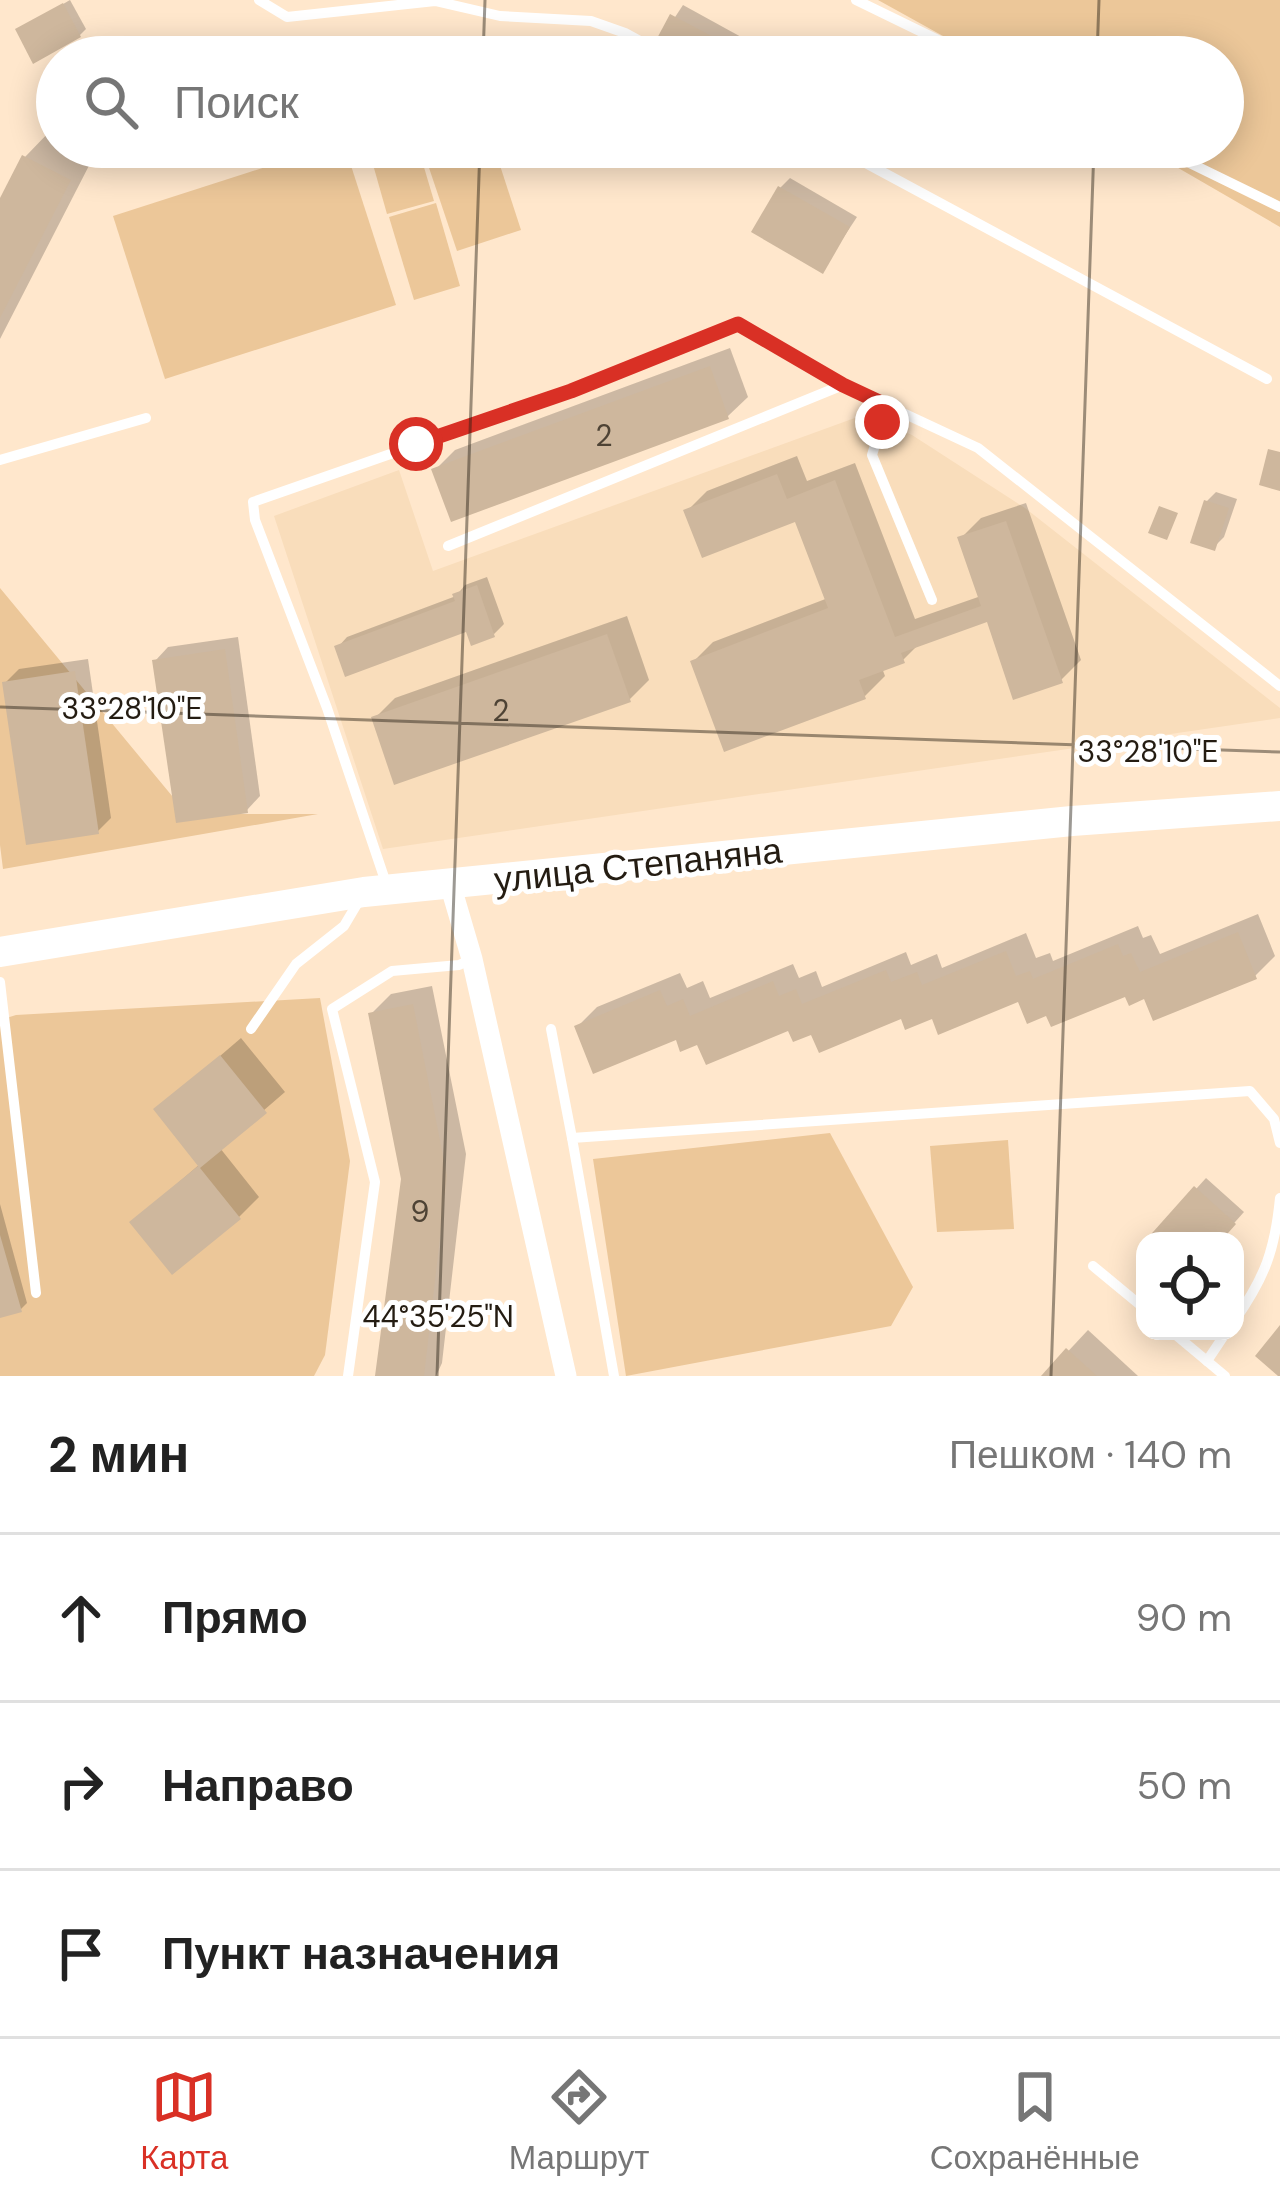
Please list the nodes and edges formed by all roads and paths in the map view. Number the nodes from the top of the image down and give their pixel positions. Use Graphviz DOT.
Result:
graph roads {
  1 [pos="260,0"];
  2 [pos="856,0"];
  3 [pos="631,36"];
  4 [pos="930,36"];
  5 [pos="875,168"];
  6 [pos="1200,168"];
  7 [pos="1280,207"];
  8 [pos="1267,379"];
  9 [pos="843,385"];
  10 [pos="892,408"];
  11 [pos="146,418"];
  12 [pos="0,460"];
  13 [pos="448,546"];
  14 [pos="932,600"];
  15 [pos="1280,686"];
  16 [pos="1280,806"];
  17 [pos="450,884"];
  18 [pos="376,891"];
  19 [pos="0,952"];
  20 [pos="472,959"];
  21 [pos="0,982"];
  22 [pos="251,1029"];
  23 [pos="551,1029"];
  24 [pos="572,1138"];
  25 [pos="1280,1143"];
  26 [pos="1280,1198"];
  27 [pos="1093,1266"];
  28 [pos="36,1294"];
  29 [pos="1136,1302"];
  30 [pos="1244,1306"];
  31 [pos="1182,1340"];
  32 [pos="1221,1340"];
  33 [pos="1207,1360"];
  34 [pos="348,1376"];
  35 [pos="566,1376"];
  36 [pos="614,1376"];
  37 [pos="1225,1376"];
  1 -- 3 [label="lane"];
  2 -- 4 [label="lane"];
  5 -- 8 [label="lane"];
  6 -- 7 [label="lane"];
  9 -- 10 [label="lane"];
  9 -- 13 [label="lane"];
  9 -- 18 [label="lane"];
  10 -- 14 [label="lane"];
  10 -- 15 [label="lane"];
  11 -- 12 [label="lane"];
  16 -- 17 [label="main road, улица Степаняна"];
  17 -- 18 [label="main road, улица Степаняна"];
  17 -- 20 [label="street"];
  18 -- 19 [label="main road, улица Степаняна"];
  18 -- 22 [label="lane"];
  20 -- 34 [label="lane"];
  20 -- 35 [label="street"];
  21 -- 28 [label="lane"];
  23 -- 24 [label="lane"];
  24 -- 25 [label="lane"];
  24 -- 36 [label="lane"];
  26 -- 30 [label="lane"];
  27 -- 29 [label="lane"];
  31 -- 33 [label="lane"];
  32 -- 33 [label="lane"];
  33 -- 37 [label="lane"];
}
